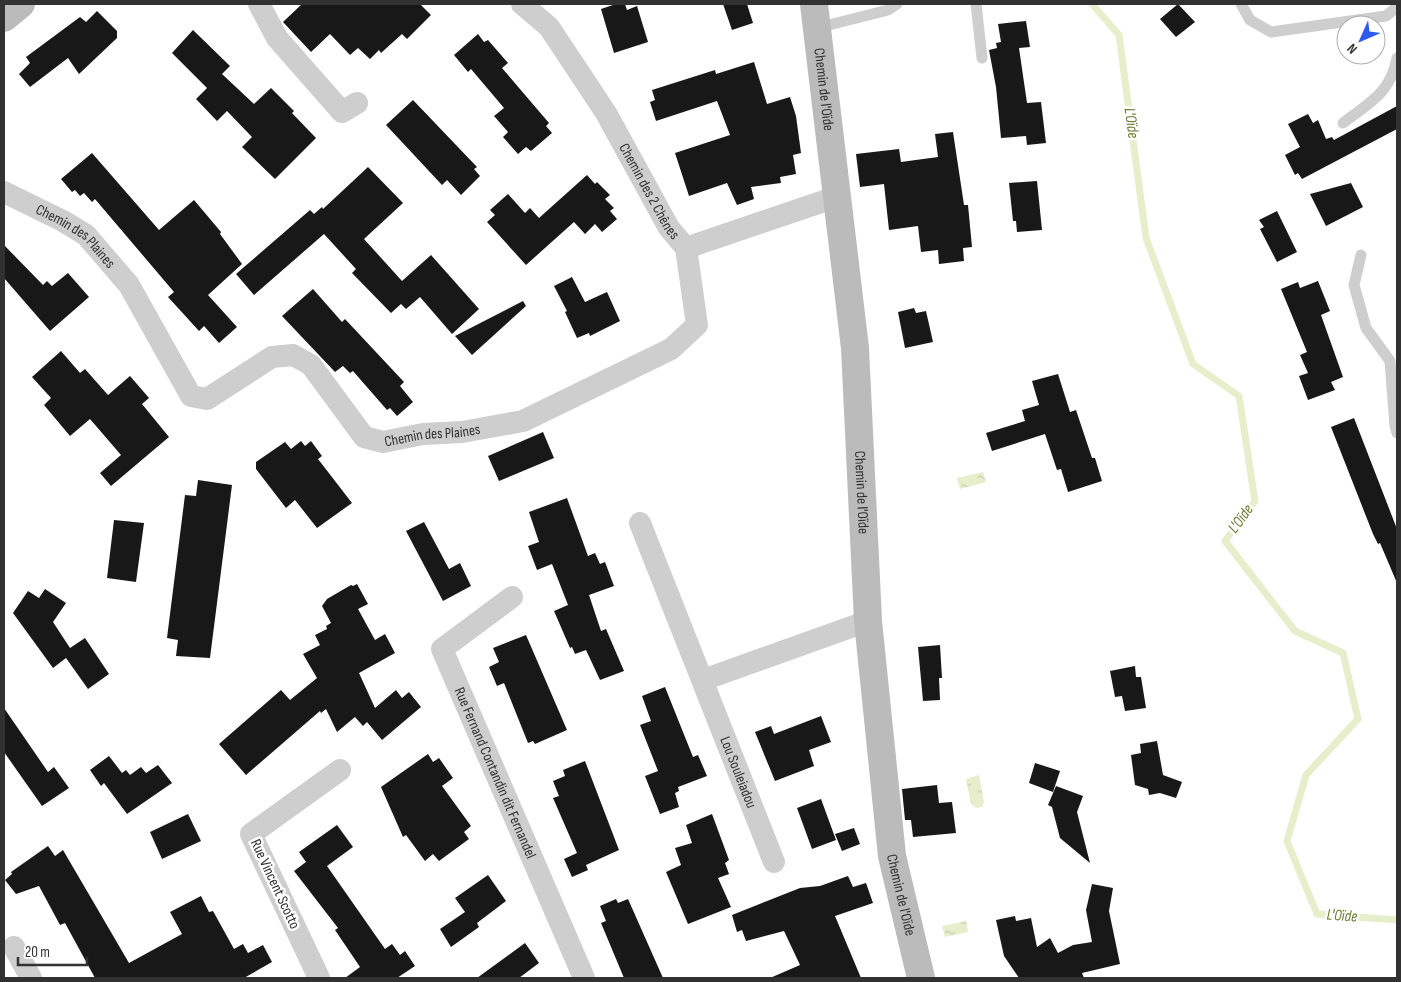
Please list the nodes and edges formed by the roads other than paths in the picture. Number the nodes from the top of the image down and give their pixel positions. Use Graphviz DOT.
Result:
graph roads {
  1 [pos="22,4"];
  2 [pos="259,4"];
  3 [pos="522,4"];
  4 [pos="897,4"];
  5 [pos="976,4"];
  6 [pos="1241,4"];
  7 [pos="1397,7"];
  8 [pos="815,16"];
  9 [pos="4,18"];
  10 [pos="982,58"];
  11 [pos="1397,58"];
  12 [pos="357,103"];
  13 [pos="1343,123"];
  14 [pos="4,192"];
  15 [pos="836,197"];
  16 [pos="686,248"];
  17 [pos="1361,255"];
  18 [pos="1394,360"];
  19 [pos="1397,433"];
  20 [pos="640,523"];
  21 [pos="512,597"];
  22 [pos="868,621"];
  23 [pos="703,680"];
  24 [pos="340,770"];
  25 [pos="774,862"];
  26 [pos="14,947"];
  27 [pos="31,978"];
  28 [pos="319,978"];
  29 [pos="583,978"];
  30 [pos="921,978"];
  1 -- 9 [label="street"];
  2 -- 12 [label="street"];
  3 -- 16 [label="street, Chemin des 2 Chênes"];
  4 -- 8 [label="lane"];
  5 -- 10 [label="lane"];
  6 -- 7 [label="lane"];
  8 -- 15 [label="street, Chemin de l'Oïde"];
  11 -- 13 [label="lane"];
  14 -- 16 [label="street, Chemin des Plaines"];
  15 -- 16 [label="street, Chemin des 2 Chênes"];
  15 -- 22 [label="street, Chemin de l'Oïde"];
  17 -- 18 [label="lane"];
  18 -- 19 [label="lane"];
  20 -- 23 [label="street, Lou Souleiadou"];
  21 -- 29 [label="street, Rue Fernand Contandin dit Fernandel"];
  22 -- 23 [label="street"];
  22 -- 30 [label="street, Chemin de l'Oïde"];
  23 -- 25 [label="street, Lou Souleiadou"];
  24 -- 28 [label="street, Rue Vincent Scotto"];
  26 -- 27 [label="street"];
}
